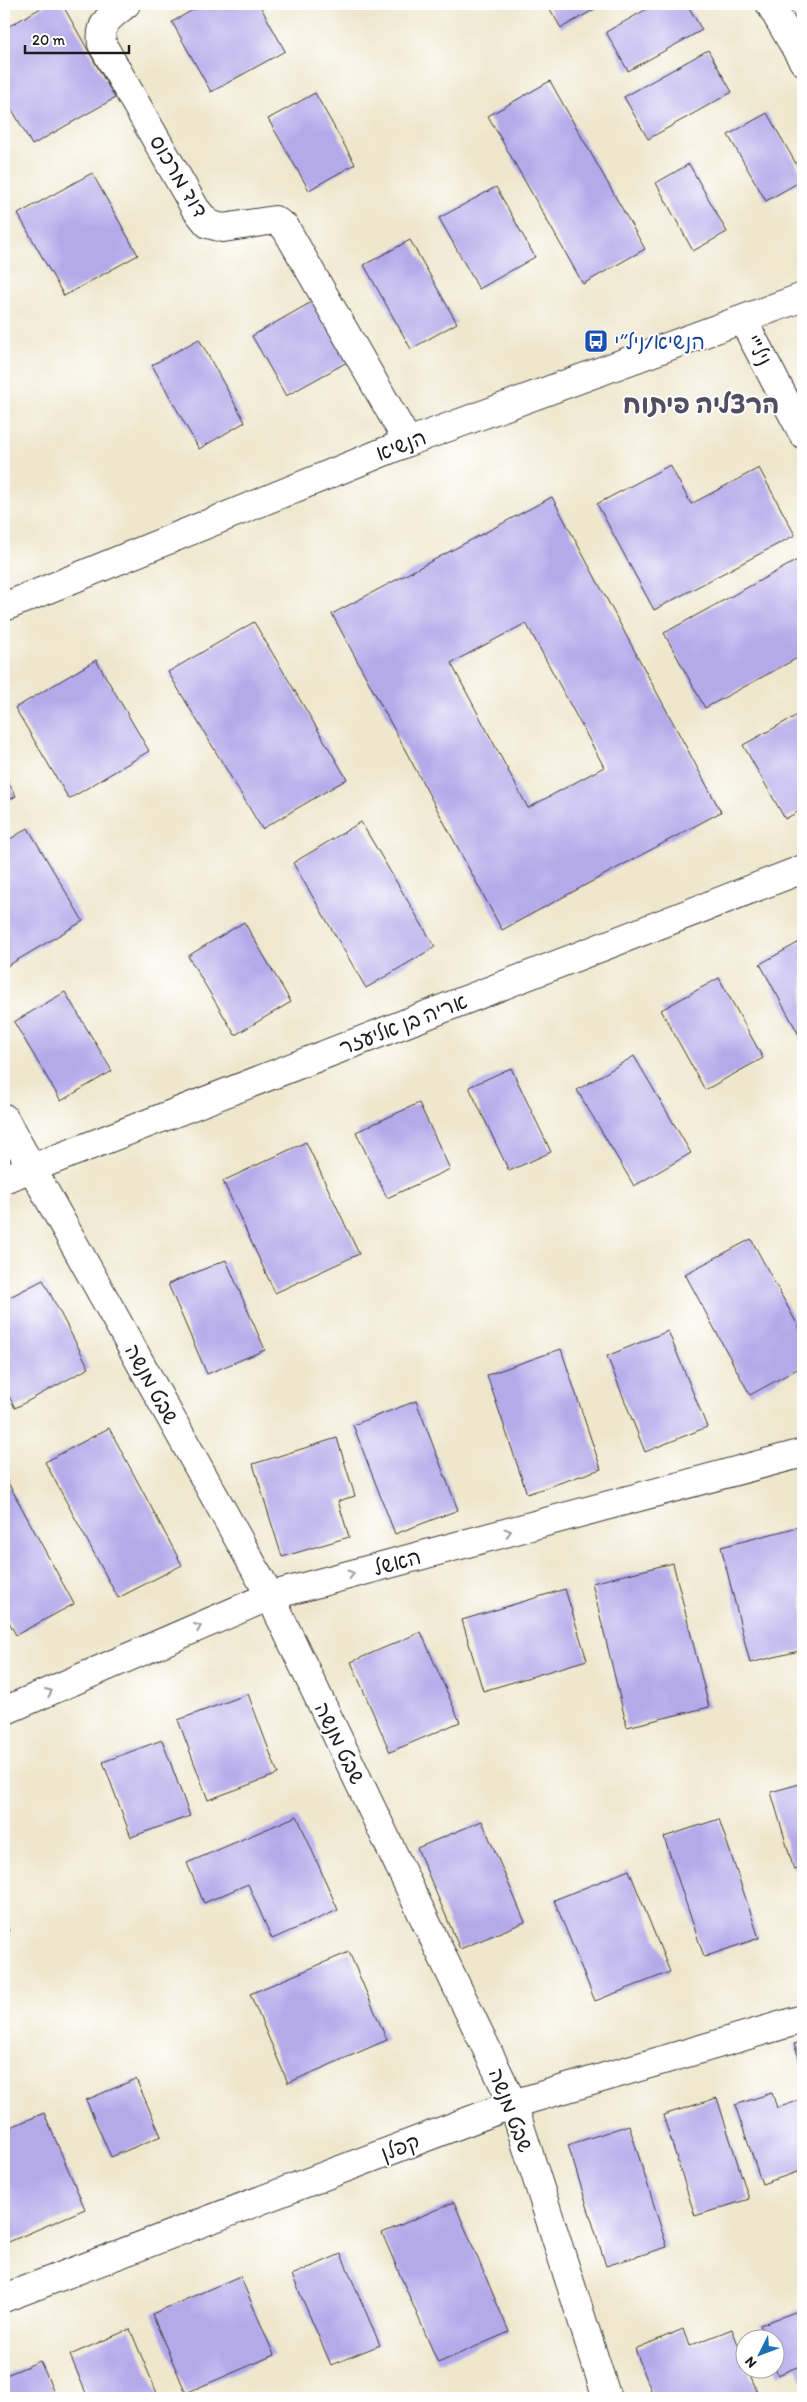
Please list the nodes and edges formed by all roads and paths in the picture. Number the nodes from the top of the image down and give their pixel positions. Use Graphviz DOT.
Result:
graph roads {
  1 [pos="126,4"];
  2 [pos="770,4"];
  3 [pos="803,61"];
  4 [pos="803,297"];
  5 [pos="743,320"];
  6 [pos="803,434"];
  7 [pos="408,442"];
  8 [pos="4,607"];
  9 [pos="803,870"];
  10 [pos="4,1118"];
  11 [pos="32,1167"];
  12 [pos="4,1178"];
  13 [pos="803,1453"];
  14 [pos="270,1596"];
  15 [pos="4,1711"];
  16 [pos="803,2019"];
  17 [pos="513,2104"];
  18 [pos="4,2298"];
  19 [pos="606,2398"];
  1 -- 7 [label="street, דוד מרכוס"];
  2 -- 3 [label="street"];
  4 -- 5 [label="street, הנשיא"];
  5 -- 6 [label="street, ניל\"י"];
  5 -- 7 [label="street, הנשיא"];
  7 -- 8 [label="street, הנשיא"];
  9 -- 11 [label="street, אריה בן אליעזר"];
  10 -- 11 [label="street, שבט מנשה"];
  11 -- 12 [label="street, אריה בן אליעזר"];
  11 -- 14 [label="street, שבט מנשה"];
  14 -- 13 [label="street, האשל, one-way"];
  15 -- 14 [label="street, האשל, one-way"];
  14 -- 17 [label="street, שבט מנשה"];
  16 -- 17 [label="street, קפלן"];
  17 -- 18 [label="street, קפלן"];
  17 -- 19 [label="street, שבט מנשה"];
}
